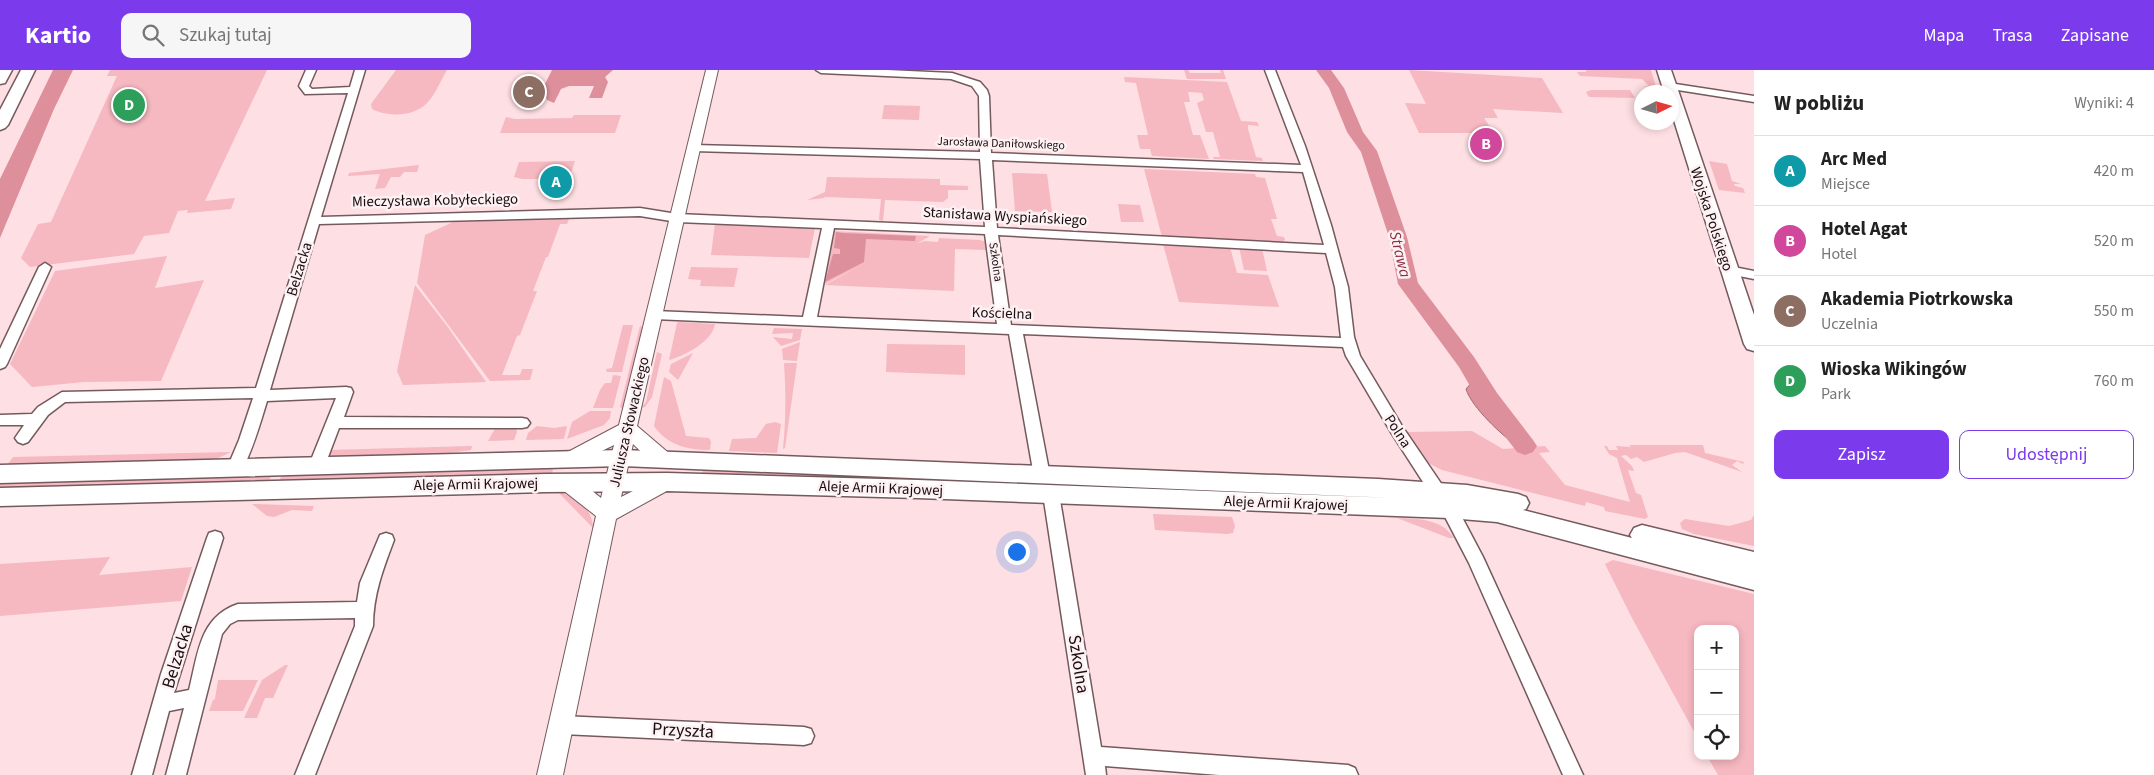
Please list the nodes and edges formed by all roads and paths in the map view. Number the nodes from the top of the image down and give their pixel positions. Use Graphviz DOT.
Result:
graph roads {
  1 [pos="5,70"];
  2 [pos="28,70"];
  3 [pos="311,70"];
  4 [pos="360,70"];
  5 [pos="712,70"];
  6 [pos="821,70"];
  7 [pos="1270,70"];
  8 [pos="1664,70"];
  9 [pos="0,80"];
  10 [pos="1669,85"];
  11 [pos="354,90"];
  12 [pos="1679,92"];
  13 [pos="1754,99"];
  14 [pos="1679,116"];
  15 [pos="0,125"];
  16 [pos="694,148"];
  17 [pos="986,156"];
  18 [pos="1307,169"];
  19 [pos="677,218"];
  20 [pos="314,221"];
  21 [pos="829,224"];
  22 [pos="991,231"];
  23 [pos="1331,249"];
  24 [pos="46,267"];
  25 [pos="1729,270"];
  26 [pos="1754,275"];
  27 [pos="654,315"];
  28 [pos="810,321"];
  29 [pos="1010,330"];
  30 [pos="1348,344"];
  31 [pos="1754,344"];
  32 [pos="0,364"];
  33 [pos="262,394"];
  34 [pos="36,419"];
  35 [pos="0,420"];
  36 [pos="335,422"];
  37 [pos="522,423"];
  38 [pos="628,429"];
  39 [pos="24,438"];
  40 [pos="573,458"];
  41 [pos="622,458"];
  42 [pos="664,460"];
  43 [pos="317,465"];
  44 [pos="236,466"];
  45 [pos="0,474"];
  46 [pos="566,482"];
  47 [pos="615,482"];
  48 [pos="667,482"];
  49 [pos="1046,485"];
  50 [pos="0,497"];
  51 [pos="1443,500"];
  52 [pos="608,514"];
  53 [pos="215,538"];
  54 [pos="386,540"];
  55 [pos="1754,562"];
  56 [pos="1754,580"];
  57 [pos="364,608"];
  58 [pos="196,697"];
  59 [pos="162,704"];
  60 [pos="562,725"];
  61 [pos="804,736"];
  62 [pos="1095,766"];
  63 [pos="142,775"];
  64 [pos="176,775"];
  65 [pos="305,775"];
  66 [pos="550,775"];
  67 [pos="1348,775"];
  68 [pos="1573,775"];
  1 -- 9 [label="main road"];
  2 -- 15 [label="main road"];
  3 -- 11 [label="street"];
  4 -- 11 [label="street, Belzacka"];
  5 -- 16 [label="street, Juliusza Słowackiego"];
  6 -- 17 [label="street, Szkolna"];
  7 -- 18 [label="street, Polna"];
  8 -- 10 [label="main road, Wojska Polskiego"];
  11 -- 20 [label="street, Belzacka"];
  12 -- 13 [label="street"];
  14 -- 25 [label="main road, Wojska Polskiego"];
  16 -- 17 [label="street, Jarosława Daniłowskiego"];
  16 -- 19 [label="street, Juliusza Słowackiego"];
  17 -- 18 [label="street, Jarosława Daniłowskiego"];
  17 -- 22 [label="street, Szkolna"];
  18 -- 23 [label="street, Polna"];
  19 -- 20 [label="street, Mieczysława Kobyłeckiego"];
  19 -- 21 [label="street, Stanisława Wyspiańskiego"];
  19 -- 27 [label="street, Juliusza Słowackiego"];
  20 -- 33 [label="street, Belzacka"];
  21 -- 22 [label="street, Stanisława Wyspiańskiego"];
  21 -- 28 [label="street"];
  22 -- 23 [label="street, Stanisława Wyspiańskiego"];
  22 -- 29 [label="street, Szkolna"];
  23 -- 30 [label="street, Polna"];
  24 -- 32 [label="street"];
  25 -- 26 [label="street"];
  25 -- 31 [label="main road, Wojska Polskiego"];
  27 -- 28 [label="street, Kościelna"];
  27 -- 38 [label="street, Juliusza Słowackiego"];
  28 -- 29 [label="street, Kościelna"];
  29 -- 30 [label="street, Kościelna"];
  29 -- 49 [label="street, Szkolna"];
  30 -- 51 [label="street, Polna"];
  33 -- 34 [label="street"];
  33 -- 36 [label="street"];
  33 -- 44 [label="street, Belzacka"];
  34 -- 35 [label="street"];
  34 -- 39 [label="street"];
  36 -- 37 [label="street"];
  36 -- 43 [label="street"];
  38 -- 40 [label="street"];
  38 -- 41 [label="street, Juliusza Słowackiego"];
  38 -- 42 [label="street"];
  40 -- 41 [label="main road, Aleje Armii Krajowej"];
  40 -- 43 [label="main road, Aleje Armii Krajowej"];
  41 -- 42 [label="main road, Aleje Armii Krajowej"];
  41 -- 47 [label="street, Juliusza Słowackiego"];
  42 -- 49 [label="main road, Aleje Armii Krajowej"];
  43 -- 44 [label="main road, Aleje Armii Krajowej"];
  44 -- 45 [label="main road, Aleje Armii Krajowej"];
  46 -- 47 [label="main road, Aleje Armii Krajowej"];
  46 -- 50 [label="main road, Aleje Armii Krajowej"];
  46 -- 52 [label="street"];
  47 -- 48 [label="main road, Aleje Armii Krajowej"];
  47 -- 52 [label="street, Juliusza Słowackiego"];
  48 -- 49 [label="main road, Aleje Armii Krajowej"];
  48 -- 52 [label="street"];
  49 -- 51 [label="main road, Aleje Armii Krajowej"];
  49 -- 62 [label="street, Szkolna"];
  51 -- 55 [label="main road, Aleje Armii Krajowej"];
  51 -- 56 [label="main road, Aleje Armii Krajowej"];
  51 -- 68 [label="street, Polna"];
  52 -- 60 [label="street, Juliusza Słowackiego"];
  53 -- 59 [label="street, Belzacka"];
  54 -- 57 [label="street"];
  57 -- 58 [label="street"];
  57 -- 65 [label="street"];
  58 -- 59 [label="street"];
  58 -- 64 [label="street"];
  59 -- 63 [label="street, Belzacka"];
  60 -- 61 [label="street, Przyszła"];
  60 -- 66 [label="street, Juliusza Słowackiego"];
  62 -- 67 [label="street"];
}
